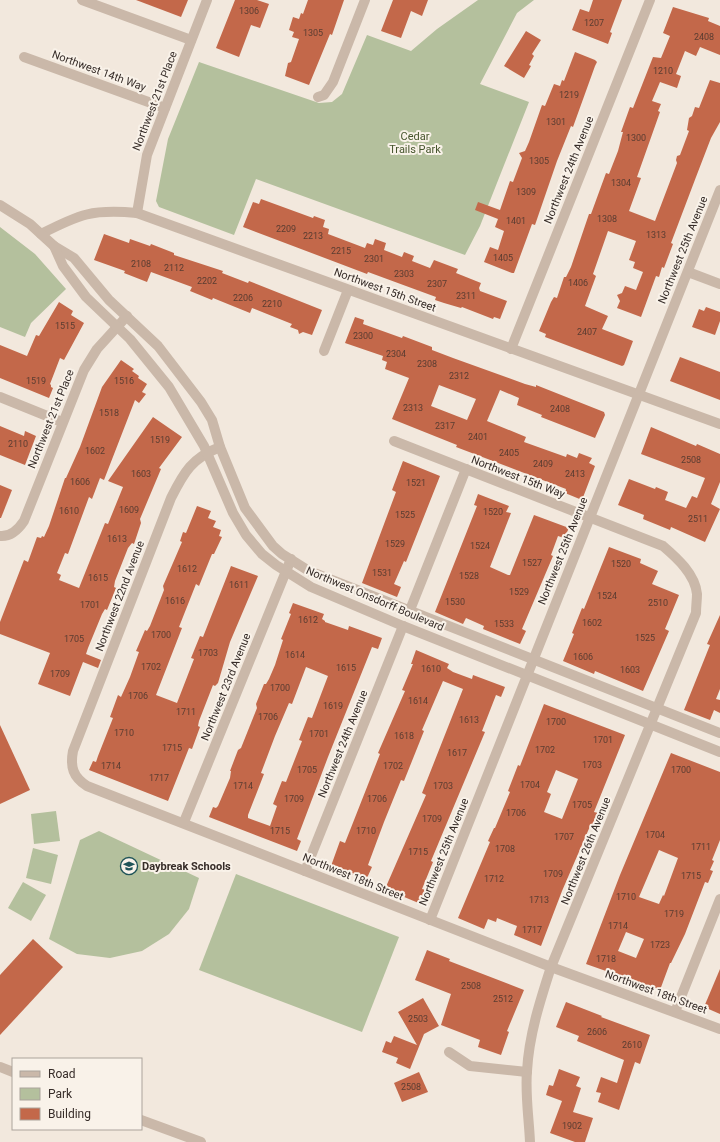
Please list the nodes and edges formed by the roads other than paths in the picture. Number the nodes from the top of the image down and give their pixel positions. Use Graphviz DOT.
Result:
graph roads {
  1 [pos="82,0"];
  2 [pos="207,0"];
  3 [pos="365,0"];
  4 [pos="650,0"];
  5 [pos="191,40"];
  6 [pos="24,57"];
  7 [pos="318,97"];
  8 [pos="164,108"];
  9 [pos="720,190"];
  10 [pos="0,205"];
  11 [pos="136,213"];
  12 [pos="41,234"];
  13 [pos="54,246"];
  14 [pos="688,272"];
  15 [pos="720,284"];
  16 [pos="348,290"];
  17 [pos="127,316"];
  18 [pos="117,327"];
  19 [pos="511,349"];
  20 [pos="324,351"];
  21 [pos="638,395"];
  22 [pos="0,397"];
  23 [pos="62,422"];
  24 [pos="720,424"];
  25 [pos="394,441"];
  26 [pos="220,447"];
  27 [pos="207,452"];
  28 [pos="466,469"];
  29 [pos="589,518"];
  30 [pos="4,535"];
  31 [pos="291,560"];
  32 [pos="286,572"];
  33 [pos="690,577"];
  34 [pos="410,610"];
  35 [pos="403,626"];
  36 [pos="533,659"];
  37 [pos="527,675"];
  38 [pos="657,709"];
  39 [pos="651,724"];
  40 [pos="720,733"];
  41 [pos="720,752"];
  42 [pos="74,772"];
  43 [pos="184,822"];
  44 [pos="305,871"];
  45 [pos="720,899"];
  46 [pos="430,920"];
  47 [pos="552,967"];
  48 [pos="675,1012"];
  49 [pos="720,1029"];
  50 [pos="449,1052"];
  51 [pos="0,1067"];
  52 [pos="12,1072"];
  53 [pos="527,1072"];
  54 [pos="142,1120"];
  55 [pos="201,1142"];
  56 [pos="530,1142"];
  1 -- 5 [label="street"];
  2 -- 5 [label="street, Northwest 21st Place"];
  3 -- 7 [label="street"];
  4 -- 19 [label="street, Northwest 24th Avenue"];
  5 -- 8 [label="street, Northwest 21st Place"];
  6 -- 8 [label="street, Northwest 14th Way"];
  8 -- 11 [label="street, Northwest 21st Place"];
  9 -- 14 [label="street, Northwest 25th Avenue"];
  10 -- 12 [label="street, Northwest Onsdorff Boulevard"];
  11 -- 12 [label="street, Northwest 15th Street"];
  11 -- 16 [label="street, Northwest 15th Street"];
  12 -- 13 [label="street, Northwest Onsdorff Boulevard"];
  13 -- 17 [label="street, Northwest Onsdorff Boulevard"];
  13 -- 18 [label="street, Northwest Onsdorff Boulevard"];
  14 -- 15 [label="street"];
  14 -- 21 [label="street, Northwest 25th Avenue"];
  16 -- 19 [label="street, Northwest 15th Street"];
  16 -- 20 [label="street"];
  17 -- 18 [label="street, Northwest 21st Place"];
  17 -- 26 [label="street, Northwest Onsdorff Boulevard"];
  18 -- 23 [label="street, Northwest 21st Place"];
  18 -- 27 [label="street, Northwest Onsdorff Boulevard"];
  19 -- 21 [label="street, Northwest 15th Street"];
  21 -- 24 [label="street, Northwest 15th Street"];
  21 -- 29 [label="street, Northwest 25th Avenue"];
  22 -- 23 [label="street"];
  23 -- 30 [label="street, Northwest 21st Place"];
  25 -- 28 [label="street, Northwest 15th Way"];
  26 -- 27 [label="street, Northwest 22nd Avenue"];
  26 -- 31 [label="street, Northwest Onsdorff Boulevard"];
  27 -- 32 [label="street, Northwest Onsdorff Boulevard"];
  27 -- 42 [label="street, Northwest 22nd Avenue"];
  28 -- 29 [label="street, Northwest 15th Way"];
  28 -- 34 [label="street"];
  29 -- 33 [label="street, Northwest 15th Way"];
  29 -- 36 [label="street, Northwest 25th Avenue"];
  31 -- 32 [label="street, Northwest 23rd Avenue"];
  31 -- 34 [label="street, Northwest Onsdorff Boulevard"];
  32 -- 35 [label="street, Northwest Onsdorff Boulevard"];
  32 -- 43 [label="street, Northwest 23rd Avenue"];
  33 -- 38 [label="street, Northwest 26th Avenue"];
  34 -- 36 [label="street, Northwest Onsdorff Boulevard"];
  35 -- 37 [label="street, Northwest Onsdorff Boulevard"];
  35 -- 44 [label="street, Northwest 24th Avenue"];
  36 -- 37 [label="street, Northwest 25th Avenue"];
  36 -- 38 [label="street, Northwest Onsdorff Boulevard"];
  37 -- 39 [label="street, Northwest Onsdorff Boulevard"];
  37 -- 46 [label="street, Northwest 25th Avenue"];
  38 -- 39 [label="street, Northwest 26th Avenue"];
  38 -- 40 [label="street, Northwest Onsdorff Boulevard"];
  39 -- 41 [label="street, Northwest Onsdorff Boulevard"];
  39 -- 47 [label="street, Northwest 26th Avenue"];
  42 -- 43 [label="street, Northwest 18th Street"];
  43 -- 44 [label="street, Northwest 18th Street"];
  44 -- 46 [label="street, Northwest 18th Street"];
  45 -- 48 [label="street"];
  46 -- 47 [label="street, Northwest 18th Street"];
  47 -- 48 [label="street, Northwest 18th Street"];
  47 -- 53 [label="street, Northwest 26th Avenue"];
  48 -- 49 [label="street, Northwest 18th Street"];
  50 -- 53 [label="street"];
  51 -- 52 [label="street"];
  53 -- 56 [label="street, Northwest 26th Avenue"];
  54 -- 55 [label="street"];
}
